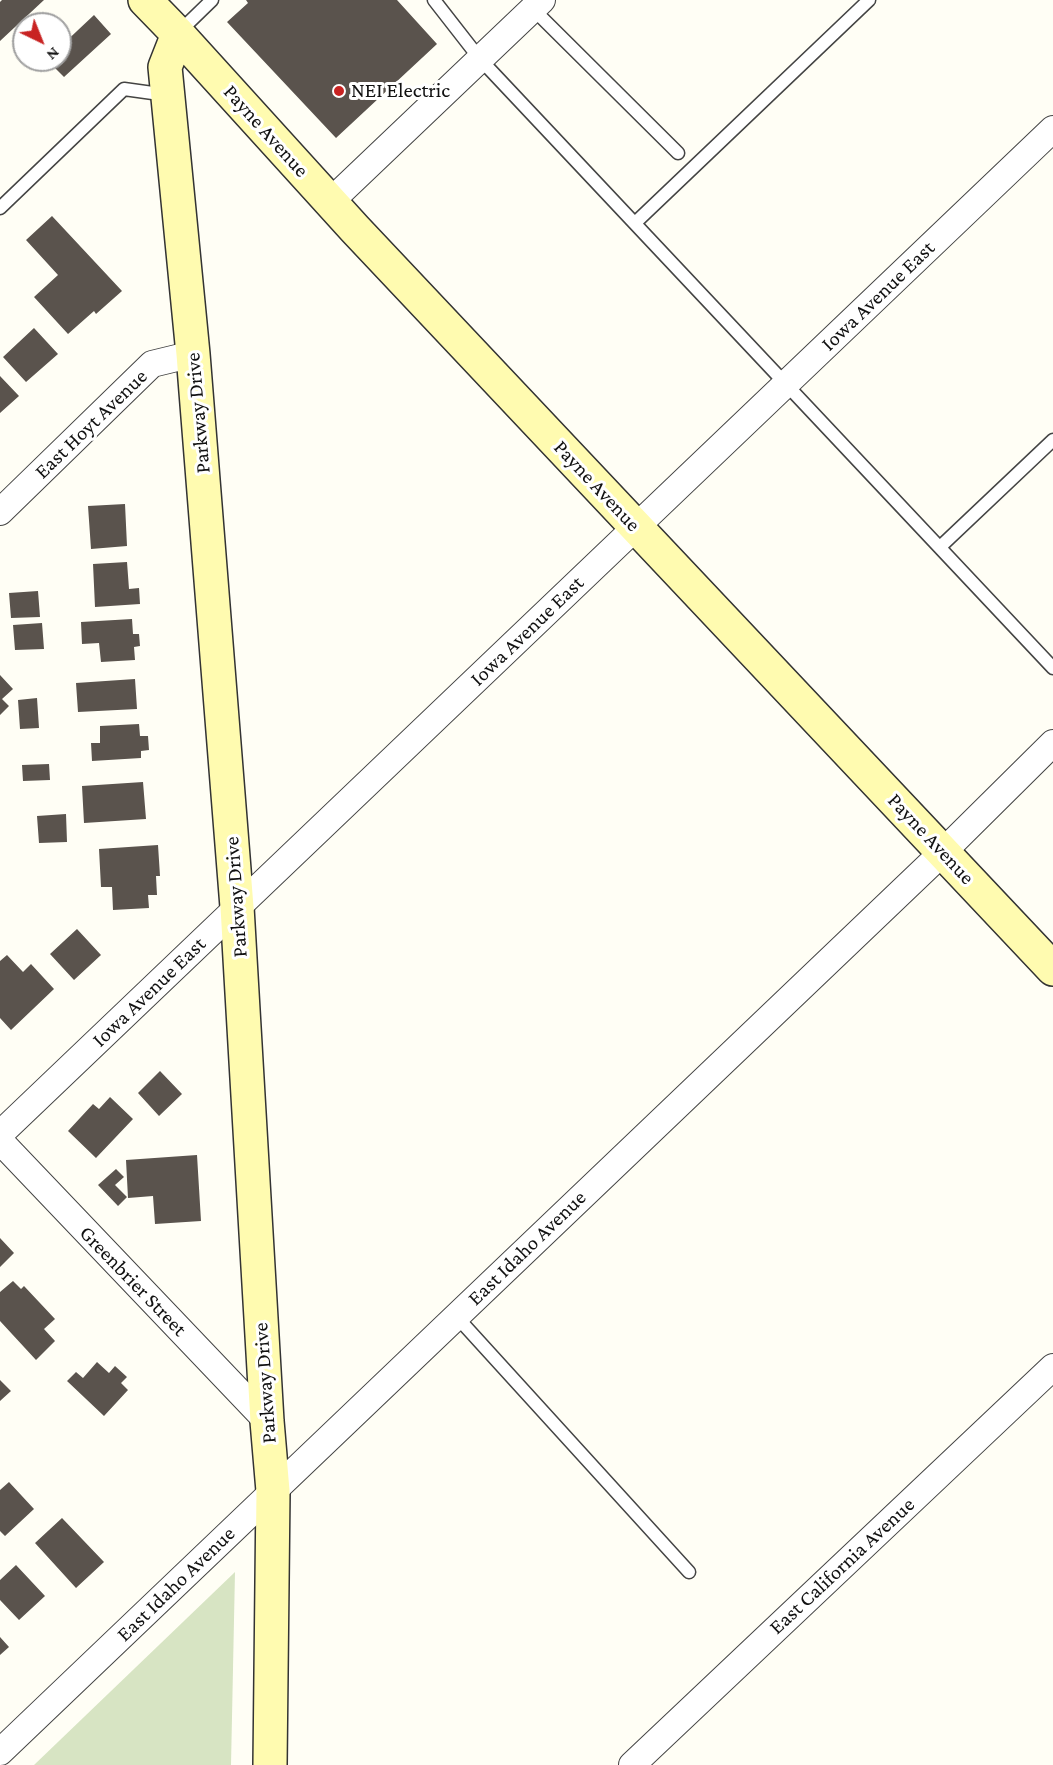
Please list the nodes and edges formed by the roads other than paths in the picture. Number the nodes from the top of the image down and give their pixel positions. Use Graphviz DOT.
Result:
graph roads {
  1 [pos="145,0"];
  2 [pos="212,0"];
  3 [pos="434,0"];
  4 [pos="869,0"];
  5 [pos="538,4"];
  6 [pos="178,34"];
  7 [pos="480,59"];
  8 [pos="168,95"];
  9 [pos="1053,129"];
  10 [pos="678,153"];
  11 [pos="330,202"];
  12 [pos="0,208"];
  13 [pos="635,223"];
  14 [pos="193,354"];
  15 [pos="786,384"];
  16 [pos="1053,440"];
  17 [pos="0,512"];
  18 [pos="636,527"];
  19 [pos="940,547"];
  20 [pos="1053,668"];
  21 [pos="1053,743"];
  22 [pos="943,852"];
  23 [pos="237,907"];
  24 [pos="1053,969"];
  25 [pos="0,1134"];
  26 [pos="0,1140"];
  27 [pos="456,1316"];
  28 [pos="1053,1367"];
  29 [pos="267,1421"];
  30 [pos="273,1491"];
  31 [pos="688,1572"];
  32 [pos="0,1752"];
  33 [pos="270,1765"];
  34 [pos="632,1765"];
  1 -- 6 [label="street, Payne Avenue"];
  2 -- 6 [label="lane"];
  3 -- 7 [label="lane"];
  4 -- 13 [label="lane"];
  5 -- 7 [label="street"];
  5 -- 10 [label="lane"];
  6 -- 8 [label="street, Parkway Drive"];
  6 -- 11 [label="street, Payne Avenue"];
  7 -- 11 [label="street"];
  7 -- 13 [label="lane"];
  8 -- 12 [label="lane"];
  8 -- 14 [label="street, Parkway Drive"];
  9 -- 15 [label="street, Iowa Avenue East"];
  11 -- 18 [label="street, Payne Avenue"];
  13 -- 15 [label="lane"];
  14 -- 17 [label="street, East Hoyt Avenue"];
  14 -- 23 [label="street, Parkway Drive"];
  15 -- 18 [label="street, Iowa Avenue East"];
  15 -- 19 [label="lane"];
  16 -- 19 [label="lane"];
  18 -- 22 [label="street, Payne Avenue"];
  18 -- 23 [label="street, Iowa Avenue East"];
  19 -- 20 [label="lane"];
  21 -- 22 [label="street, East Idaho Avenue"];
  22 -- 24 [label="street, Payne Avenue"];
  22 -- 27 [label="street, East Idaho Avenue"];
  23 -- 25 [label="street, Iowa Avenue East"];
  23 -- 29 [label="street, Parkway Drive"];
  26 -- 29 [label="street, Greenbrier Street"];
  27 -- 30 [label="street, East Idaho Avenue"];
  27 -- 31 [label="lane"];
  28 -- 34 [label="street, East California Avenue"];
  29 -- 30 [label="street, Parkway Drive"];
  30 -- 32 [label="street, East Idaho Avenue"];
  30 -- 33 [label="street, Parkway Drive"];
}
